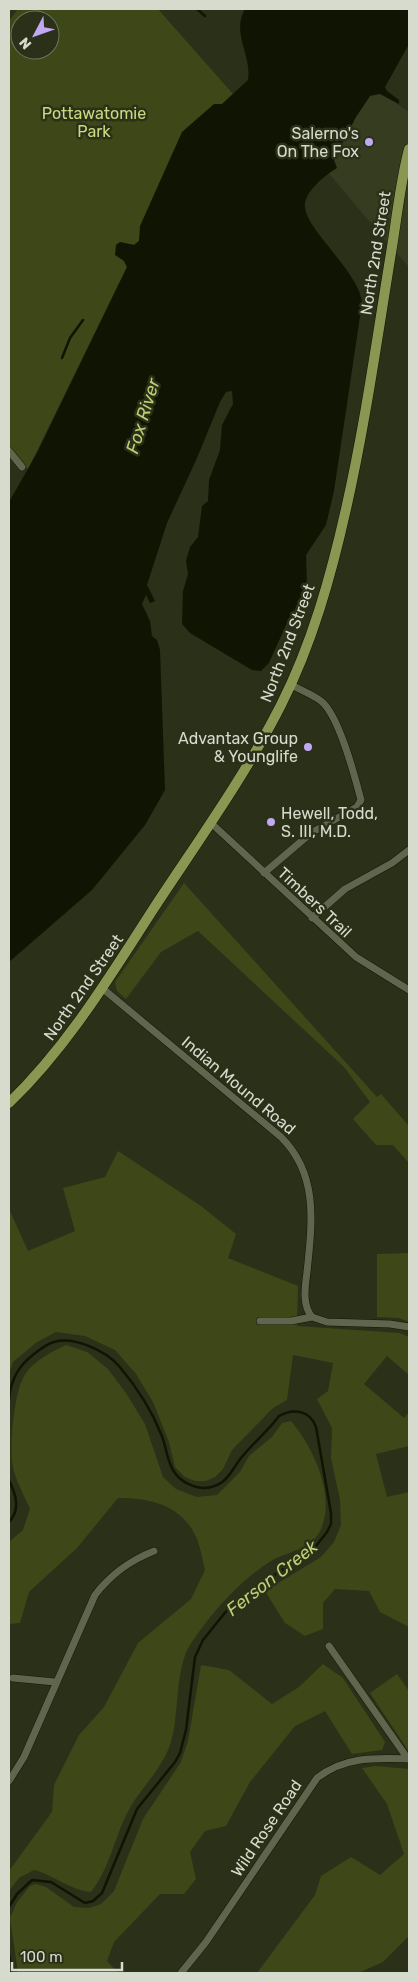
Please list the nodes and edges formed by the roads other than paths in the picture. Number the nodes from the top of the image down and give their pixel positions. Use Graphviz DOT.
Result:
graph roads {
  1 [pos="409,149"];
  2 [pos="9,451"];
  3 [pos="22,466"];
  4 [pos="290,684"];
  5 [pos="211,823"];
  6 [pos="409,850"];
  7 [pos="264,873"];
  8 [pos="312,918"];
  9 [pos="102,988"];
  10 [pos="409,990"];
  11 [pos="9,1103"];
  12 [pos="312,1317"];
  13 [pos="260,1320"];
  14 [pos="409,1327"];
  15 [pos="154,1551"];
  16 [pos="329,1646"];
  17 [pos="13,1678"];
  18 [pos="55,1682"];
  19 [pos="409,1759"];
  20 [pos="9,1781"];
  21 [pos="181,1973"];
  1 -- 4 [label="main road, North 2nd Street"];
  2 -- 3 [label="street"];
  4 -- 5 [label="main road, North 2nd Street"];
  4 -- 7 [label="street"];
  5 -- 7 [label="street, Timbers Trail"];
  5 -- 9 [label="main road, North 2nd Street"];
  6 -- 8 [label="street"];
  7 -- 8 [label="street, Timbers Trail"];
  8 -- 10 [label="street, Timbers Trail"];
  9 -- 11 [label="main road, North 2nd Street"];
  9 -- 12 [label="street, Indian Mound Road"];
  12 -- 13 [label="street"];
  12 -- 14 [label="street"];
  15 -- 18 [label="street"];
  16 -- 19 [label="street"];
  17 -- 18 [label="street"];
  18 -- 20 [label="street"];
  19 -- 21 [label="street, Wild Rose Road"];
}
